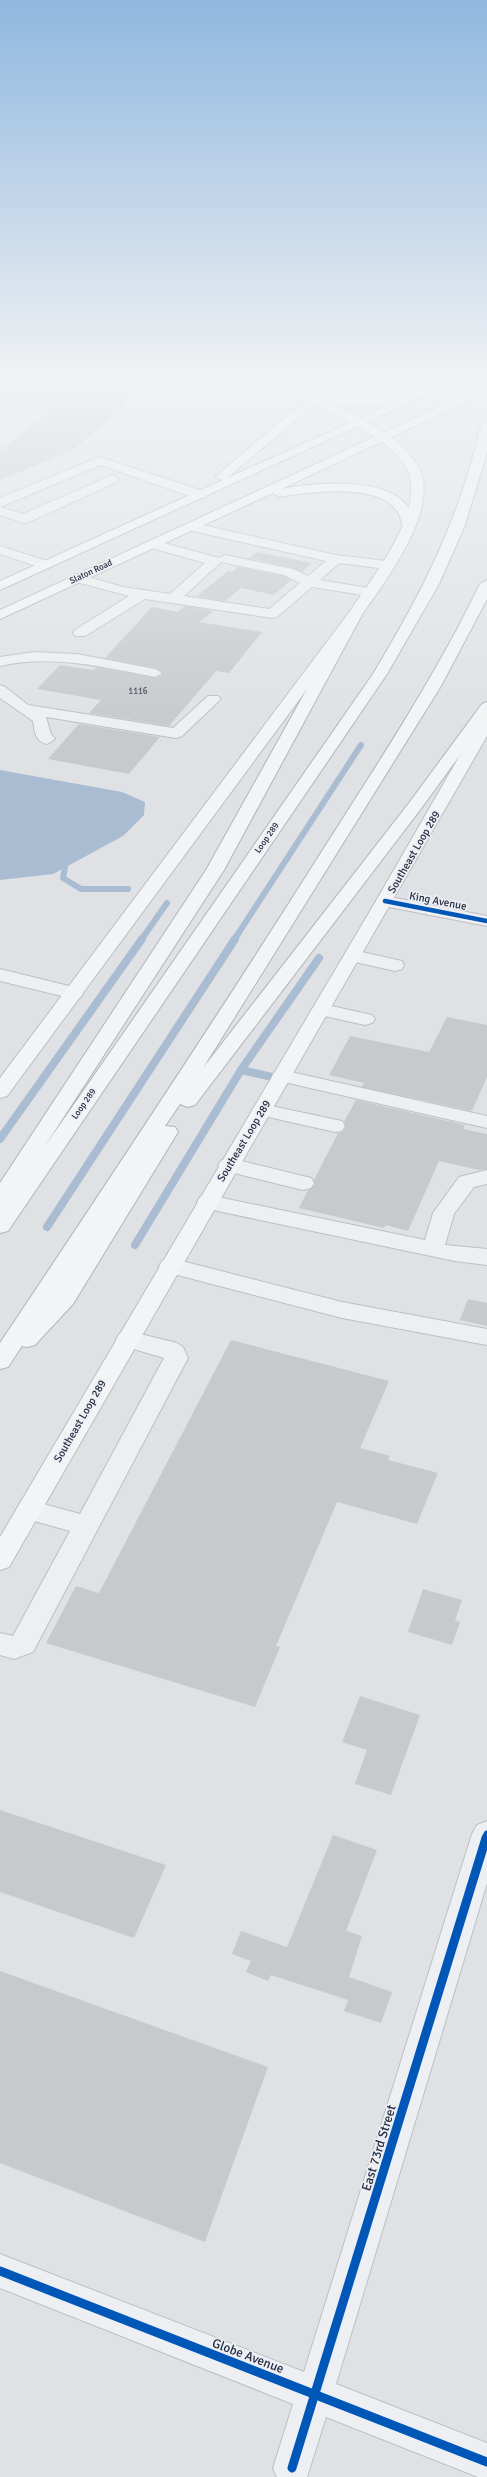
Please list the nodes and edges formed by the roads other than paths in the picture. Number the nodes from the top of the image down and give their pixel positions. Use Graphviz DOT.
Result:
graph roads {
  1 [pos="15,497"];
  2 [pos="74,497"];
  3 [pos="197,497"];
  4 [pos="256,497"];
  5 [pos="262,497"];
  6 [pos="385,497"];
  7 [pos="416,497"];
  8 [pos="469,497"];
  9 [pos="253,498"];
  10 [pos="0,503"];
  11 [pos="0,511"];
  12 [pos="408,525"];
  13 [pos="193,527"];
  14 [pos="258,542"];
  15 [pos="152,544"];
  16 [pos="0,550"];
  17 [pos="336,559"];
  18 [pos="220,560"];
  19 [pos="386,565"];
  20 [pos="45,566"];
  21 [pos="78,578"];
  22 [pos="310,582"];
  23 [pos="2,583"];
  24 [pos="487,584"];
  25 [pos="369,592"];
  26 [pos="143,594"];
  27 [pos="173,599"];
  28 [pos="356,612"];
  29 [pos="0,615"];
  30 [pos="80,633"];
  31 [pos="0,662"];
  32 [pos="155,673"];
  33 [pos="0,690"];
  34 [pos="213,698"];
  35 [pos="487,707"];
  36 [pos="25,709"];
  37 [pos="487,722"];
  38 [pos="47,739"];
  39 [pos="386,901"];
  40 [pos="487,921"];
  41 [pos="353,956"];
  42 [pos="395,965"];
  43 [pos="0,975"];
  44 [pos="74,993"];
  45 [pos="322,1010"];
  46 [pos="365,1019"];
  47 [pos="282,1076"];
  48 [pos="0,1092"];
  49 [pos="262,1110"];
  50 [pos="487,1122"];
  51 [pos="335,1126"];
  52 [pos="229,1166"];
  53 [pos="487,1177"];
  54 [pos="303,1184"];
  55 [pos="0,1201"];
  56 [pos="208,1202"];
  57 [pos="0,1226"];
  58 [pos="433,1249"];
  59 [pos="487,1257"];
  60 [pos="170,1266"];
  61 [pos="487,1337"];
  62 [pos="128,1339"];
  63 [pos="0,1361"];
  64 [pos="0,1368"];
  65 [pos="29,1510"];
  66 [pos="87,1526"];
  67 [pos="0,1560"];
  68 [pos="0,1644"];
  69 [pos="487,1834"];
  70 [pos="0,2271"];
  71 [pos="315,2394"];
  72 [pos="487,2462"];
  73 [pos="292,2468"];
  1 -- 10 [label="street"];
  2 -- 11 [label="street"];
  3 -- 20 [label="main road"];
  4 -- 9 [label="main road, Slaton Road"];
  5 -- 9 [label="main road"];
  6 -- 12 [label="main road"];
  7 -- 12 [label="main road"];
  8 -- 57 [label="main road, Loop 289"];
  9 -- 13 [label="main road, Slaton Road"];
  12 -- 19 [label="main road"];
  13 -- 14 [label="street"];
  13 -- 15 [label="main road, Slaton Road"];
  14 -- 17 [label="street"];
  14 -- 18 [label="street"];
  15 -- 18 [label="street"];
  15 -- 21 [label="main road, Slaton Road"];
  16 -- 20 [label="street"];
  17 -- 19 [label="street"];
  17 -- 22 [label="street"];
  18 -- 22 [label="street"];
  18 -- 27 [label="street"];
  19 -- 25 [label="main road"];
  20 -- 21 [label="main road"];
  20 -- 23 [label="main road"];
  21 -- 26 [label="street"];
  21 -- 29 [label="main road, Slaton Road"];
  22 -- 25 [label="street"];
  22 -- 27 [label="street"];
  24 -- 63 [label="main road"];
  25 -- 28 [label="main road"];
  26 -- 27 [label="street"];
  26 -- 30 [label="street"];
  28 -- 44 [label="main road"];
  28 -- 55 [label="main road"];
  31 -- 32 [label="street"];
  33 -- 36 [label="street"];
  34 -- 36 [label="street"];
  35 -- 64 [label="main road"];
  36 -- 38 [label="street"];
  37 -- 39 [label="main road, Southeast Loop 289"];
  39 -- 40 [label="street, King Avenue"];
  39 -- 41 [label="main road, Southeast Loop 289"];
  41 -- 42 [label="street"];
  41 -- 45 [label="main road, Southeast Loop 289"];
  43 -- 44 [label="street"];
  44 -- 48 [label="main road"];
  45 -- 46 [label="street"];
  45 -- 47 [label="main road, Southeast Loop 289"];
  47 -- 49 [label="main road, Southeast Loop 289"];
  47 -- 50 [label="street"];
  49 -- 51 [label="street"];
  49 -- 52 [label="main road, Southeast Loop 289"];
  52 -- 54 [label="street"];
  52 -- 56 [label="main road, Southeast Loop 289"];
  53 -- 58 [label="street"];
  56 -- 58 [label="street"];
  56 -- 60 [label="main road, Southeast Loop 289"];
  58 -- 59 [label="street"];
  60 -- 61 [label="street"];
  60 -- 62 [label="main road, Southeast Loop 289"];
  62 -- 65 [label="main road, Southeast Loop 289"];
  62 -- 66 [label="street"];
  65 -- 66 [label="street"];
  65 -- 67 [label="main road, Southeast Loop 289"];
  66 -- 68 [label="street"];
  69 -- 71 [label="street, East 73rd Street"];
  70 -- 71 [label="street, Globe Avenue"];
  71 -- 72 [label="street, Globe Avenue"];
  71 -- 73 [label="street, East 73rd Street"];
}
